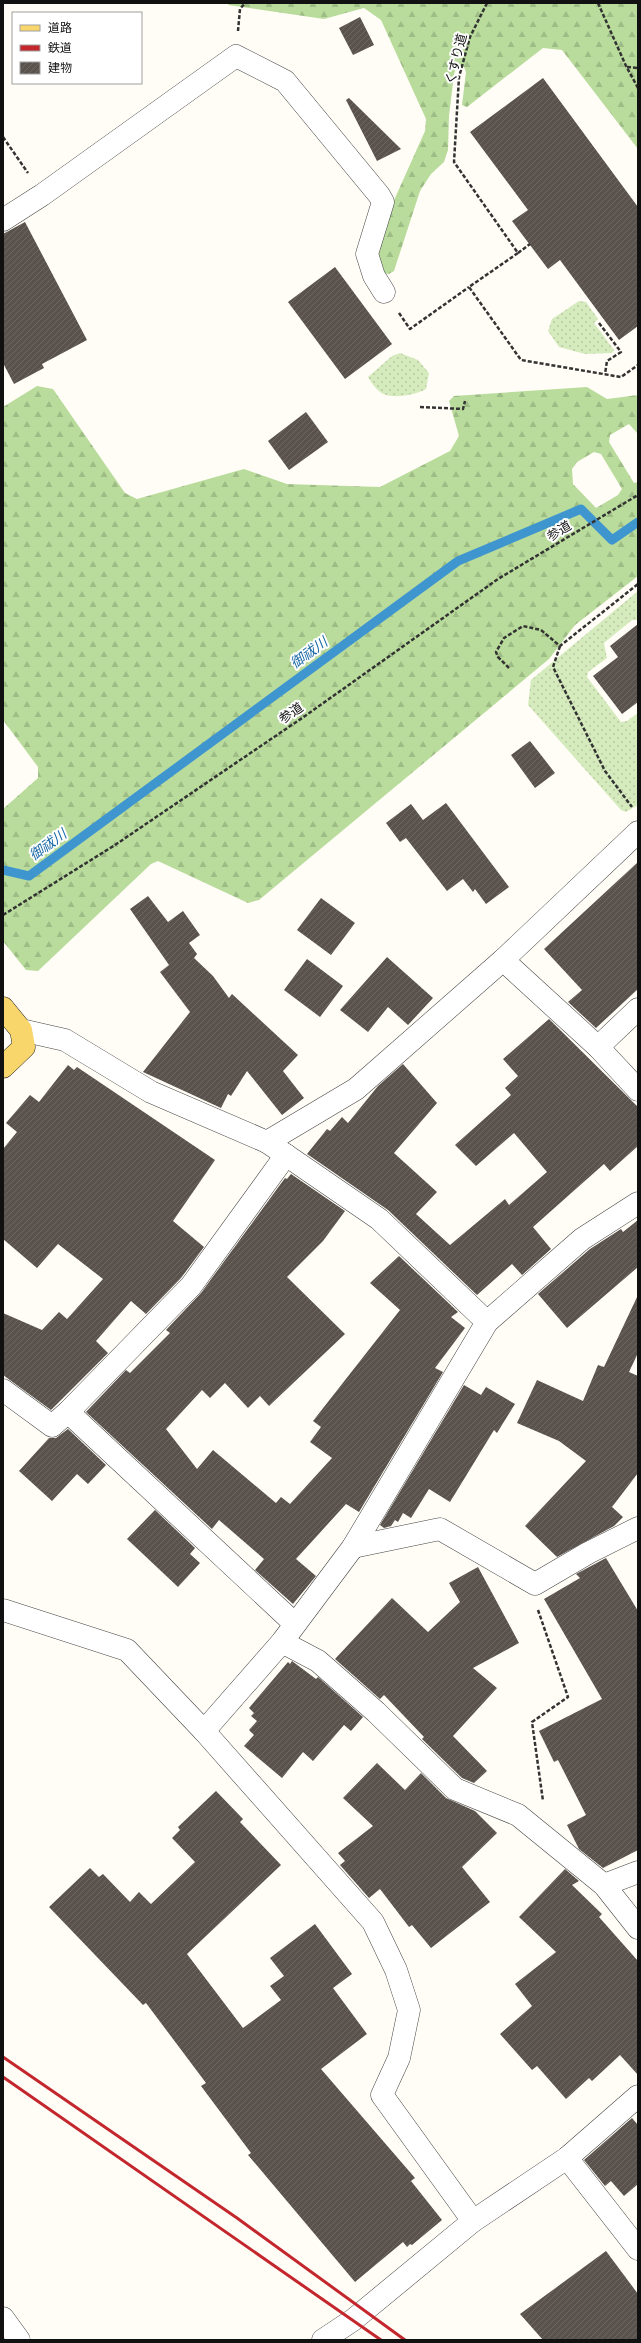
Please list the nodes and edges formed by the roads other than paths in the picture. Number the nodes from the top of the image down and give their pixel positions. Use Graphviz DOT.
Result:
graph roads {
  1 [pos="3,220"];
  2 [pos="384,292"];
  3 [pos="637,822"];
  4 [pos="503,960"];
  5 [pos="3,1008"];
  6 [pos="638,1009"];
  7 [pos="21,1030"];
  8 [pos="598,1047"];
  9 [pos="3,1067"];
  10 [pos="638,1090"];
  11 [pos="268,1142"];
  12 [pos="286,1155"];
  13 [pos="638,1202"];
  14 [pos="487,1322"];
  15 [pos="3,1390"];
  16 [pos="68,1412"];
  17 [pos="638,1528"];
  18 [pos="353,1548"];
  19 [pos="3,1610"];
  20 [pos="295,1624"];
  21 [pos="282,1642"];
  22 [pos="204,1731"];
  23 [pos="638,1872"];
  24 [pos="604,1885"];
  25 [pos="638,1928"];
  26 [pos="638,2096"];
  27 [pos="567,2158"];
  28 [pos="473,2222"];
  29 [pos="638,2249"];
  30 [pos="3,2318"];
  31 [pos="20,2340"];
  32 [pos="322,2340"];
  1 -- 2 [label="street"];
  3 -- 4 [label="street"];
  4 -- 8 [label="street"];
  4 -- 11 [label="street"];
  5 -- 7 [label="main road"];
  6 -- 8 [label="street"];
  7 -- 9 [label="main road"];
  7 -- 11 [label="street"];
  8 -- 10 [label="street"];
  11 -- 12 [label="street"];
  12 -- 14 [label="street"];
  12 -- 16 [label="street"];
  13 -- 14 [label="street"];
  14 -- 18 [label="street"];
  15 -- 16 [label="street"];
  16 -- 20 [label="street"];
  17 -- 18 [label="street"];
  18 -- 20 [label="street"];
  19 -- 22 [label="street"];
  20 -- 21 [label="street"];
  21 -- 22 [label="street"];
  21 -- 24 [label="street"];
  22 -- 28 [label="street"];
  23 -- 24 [label="street"];
  24 -- 25 [label="street"];
  26 -- 27 [label="street"];
  27 -- 28 [label="street"];
  27 -- 29 [label="street"];
  28 -- 32 [label="street"];
  30 -- 31 [label="street"];
}
